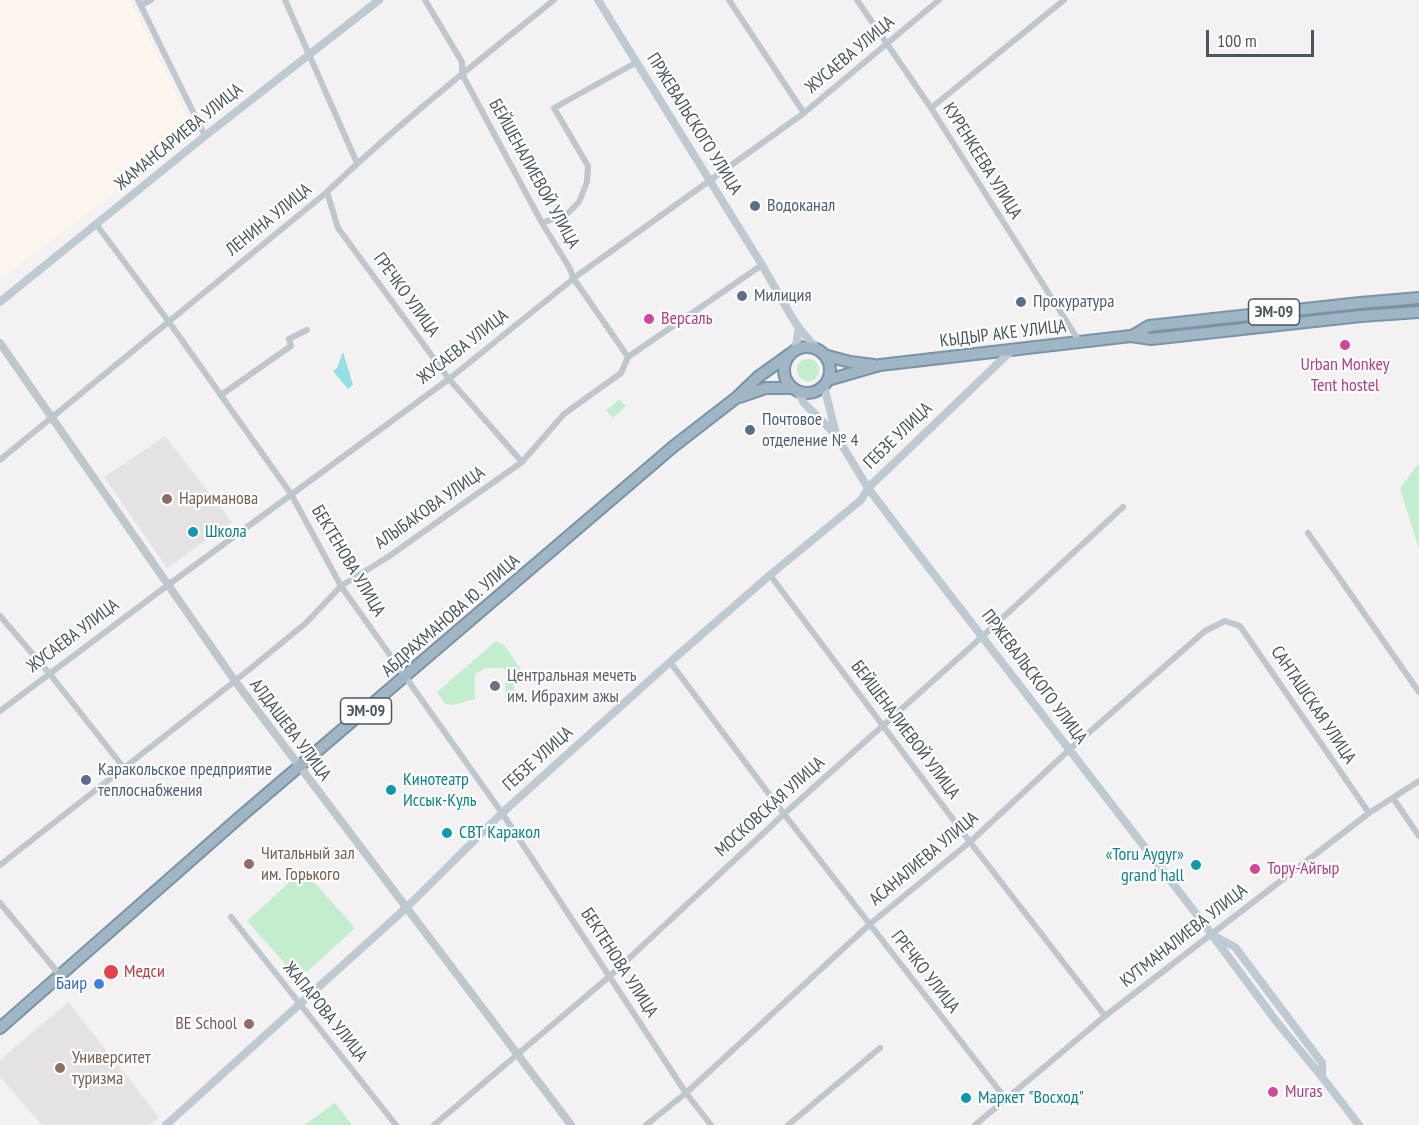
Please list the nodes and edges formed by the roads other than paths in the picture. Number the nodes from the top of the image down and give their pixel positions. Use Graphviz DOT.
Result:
graph roads {
  1 [pos="151,0"];
  2 [pos="285,0"];
  3 [pos="379,0"];
  4 [pos="425,0"];
  5 [pos="554,0"];
  6 [pos="598,0"];
  7 [pos="729,0"];
  8 [pos="857,0"];
  9 [pos="939,0"];
  10 [pos="1064,0"];
  11 [pos="140,3"];
  12 [pos="887,43"];
  13 [pos="311,54"];
  14 [pos="637,62"];
  15 [pos="462,74"];
  16 [pos="931,108"];
  17 [pos="804,113"];
  18 [pos="205,136"];
  19 [pos="357,163"];
  20 [pos="709,181"];
  21 [pos="327,192"];
  22 [pos="542,223"];
  23 [pos="96,224"];
  24 [pos="762,265"];
  25 [pos="574,279"];
  26 [pos="1419,298"];
  27 [pos="0,302"];
  28 [pos="1360,303"];
  29 [pos="1419,312"];
  30 [pos="1361,316"];
  31 [pos="170,322"];
  32 [pos="799,328"];
  33 [pos="308,330"];
  34 [pos="1131,336"];
  35 [pos="1079,341"];
  36 [pos="0,343"];
  37 [pos="1013,349"];
  38 [pos="793,352"];
  39 [pos="822,353"];
  40 [pos="628,357"];
  41 [pos="880,365"];
  42 [pos="449,379"];
  43 [pos="826,383"];
  44 [pos="795,390"];
  45 [pos="221,395"];
  46 [pos="736,399"];
  47 [pos="52,418"];
  48 [pos="836,435"];
  49 [pos="0,460"];
  50 [pos="522,462"];
  51 [pos="868,488"];
  52 [pos="291,494"];
  53 [pos="1123,507"];
  54 [pos="1308,533"];
  55 [pos="770,575"];
  56 [pos="168,585"];
  57 [pos="341,586"];
  58 [pos="0,616"];
  59 [pos="1225,621"];
  60 [pos="982,636"];
  61 [pos="670,662"];
  62 [pos="49,673"];
  63 [pos="406,676"];
  64 [pos="235,681"];
  65 [pos="1419,692"];
  66 [pos="0,711"];
  67 [pos="882,726"];
  68 [pos="1069,750"];
  69 [pos="298,767"];
  70 [pos="124,768"];
  71 [pos="1419,781"];
  72 [pos="1393,798"];
  73 [pos="502,813"];
  74 [pos="1369,813"];
  75 [pos="784,814"];
  76 [pos="1419,836"];
  77 [pos="970,842"];
  78 [pos="0,865"];
  79 [pos="0,903"];
  80 [pos="406,908"];
  81 [pos="231,917"];
  82 [pos="870,924"];
  83 [pos="1211,934"];
  84 [pos="59,974"];
  85 [pos="610,976"];
  86 [pos="299,1003"];
  87 [pos="1105,1016"];
  88 [pos="0,1028"];
  89 [pos="880,1048"];
  90 [pos="518,1052"];
  91 [pos="686,1093"];
  92 [pos="1005,1098"];
  93 [pos="172,1123"];
  94 [pos="981,1123"];
  95 [pos="396,1125"];
  96 [pos="434,1125"];
  97 [pos="571,1125"];
  98 [pos="646,1125"];
  99 [pos="711,1125"];
  100 [pos="788,1125"];
  101 [pos="1359,1125"];
  1 -- 11 [label="street"];
  2 -- 13 [label="street"];
  3 -- 13 [label="main road, ЖАМАНСАРИЕВА УЛИЦА"];
  4 -- 15 [label="street, БЕЙШЕНАЛИЕВОЙ УЛИЦА"];
  5 -- 15 [label="street, ЛЕНИНА УЛИЦА"];
  6 -- 14 [label="main road, ПРЖЕВАЛЬСКОГО УЛИЦА"];
  7 -- 17 [label="street"];
  8 -- 12 [label="street, КУРЕНКЕЕВА УЛИЦА"];
  9 -- 12 [label="street, ЖУСАЕВА УЛИЦА"];
  10 -- 16 [label="street"];
  11 -- 18 [label="street"];
  12 -- 16 [label="street, КУРЕНКЕЕВА УЛИЦА"];
  12 -- 17 [label="street, ЖУСАЕВА УЛИЦА"];
  13 -- 18 [label="main road, ЖАМАНСАРИЕВА УЛИЦА"];
  13 -- 19 [label="street"];
  14 -- 20 [label="main road, ПРЖЕВАЛЬСКОГО УЛИЦА"];
  14 -- 22 [label="street"];
  15 -- 19 [label="street, ЛЕНИНА УЛИЦА"];
  15 -- 22 [label="street, БЕЙШЕНАЛИЕВОЙ УЛИЦА"];
  16 -- 35 [label="street, КУРЕНКЕЕВА УЛИЦА"];
  17 -- 20 [label="street, ЖУСАЕВА УЛИЦА"];
  18 -- 23 [label="main road, ЖАМАНСАРИЕВА УЛИЦА"];
  19 -- 21 [label="street, ЛЕНИНА УЛИЦА"];
  20 -- 24 [label="main road, ПРЖЕВАЛЬСКОГО УЛИЦА"];
  20 -- 25 [label="street, ЖУСАЕВА УЛИЦА"];
  21 -- 31 [label="street, ЛЕНИНА УЛИЦА"];
  21 -- 42 [label="street, ГРЕЧКО УЛИЦА"];
  22 -- 25 [label="street, БЕЙШЕНАЛИЕВОЙ УЛИЦА"];
  23 -- 27 [label="main road, ЖАМАНСАРИЕВА УЛИЦА"];
  23 -- 31 [label="street, БЕКТЕНОВА УЛИЦА"];
  24 -- 32 [label="main road, ПРЖЕВАЛЬСКОГО УЛИЦА"];
  24 -- 40 [label="street, АЛЫБАКОВА УЛИЦА"];
  25 -- 40 [label="street, БЕЙШЕНАЛИЕВОЙ УЛИЦА"];
  25 -- 42 [label="street, ЖУСАЕВА УЛИЦА"];
  26 -- 28 [label="highway, КЫДЫР АКЕ УЛИЦА / ЭМ-09"];
  28 -- 30 [label="highway"];
  28 -- 34 [label="highway, КЫДЫР АКЕ УЛИЦА / ЭМ-09"];
  29 -- 30 [label="highway, КЫДЫР АКЕ УЛИЦА / ЭМ-09"];
  30 -- 34 [label="highway, КЫДЫР АКЕ УЛИЦА / ЭМ-09"];
  31 -- 45 [label="street, БЕКТЕНОВА УЛИЦА"];
  31 -- 47 [label="street, ЛЕНИНА УЛИЦА"];
  32 -- 38 [label="main road"];
  32 -- 39 [label="main road, ПРЖЕВАЛЬСКОГО УЛИЦА"];
  33 -- 45 [label="street"];
  34 -- 35 [label="highway, КЫДЫР АКЕ УЛИЦА / ЭМ-09"];
  35 -- 37 [label="highway, КЫДЫР АКЕ УЛИЦА / ЭМ-09"];
  36 -- 47 [label="street, АЛДАШЕВА УЛИЦА"];
  37 -- 41 [label="highway, КЫДЫР АКЕ УЛИЦА / ЭМ-09"];
  37 -- 51 [label="main road, ГЕБЗЕ УЛИЦА"];
  38 -- 39 [label="highway, ЭМ-09"];
  38 -- 44 [label="highway"];
  38 -- 46 [label="highway, АБДРАХМАНОВА Ю. УЛИЦА / ЭМ-09"];
  39 -- 41 [label="highway, КЫДЫР АКЕ УЛИЦА / ЭМ-09"];
  39 -- 43 [label="highway"];
  40 -- 50 [label="street, АЛЫБАКОВА УЛИЦА"];
  41 -- 43 [label="highway, КЫДЫР АКЕ УЛИЦА / ЭМ-09"];
  42 -- 50 [label="street, ГРЕЧКО УЛИЦА"];
  42 -- 52 [label="street, ЖУСАЕВА УЛИЦА"];
  43 -- 44 [label="highway, ЭМ-09"];
  43 -- 48 [label="main road, ПРЖЕВАЛЬСКОГО УЛИЦА"];
  44 -- 46 [label="highway, АБДРАХМАНОВА Ю. УЛИЦА / ЭМ-09"];
  44 -- 48 [label="main road, ПРЖЕВАЛЬСКОГО УЛИЦА"];
  45 -- 52 [label="street, БЕКТЕНОВА УЛИЦА"];
  46 -- 63 [label="highway, АБДРАХМАНОВА Ю. УЛИЦА / ЭМ-09"];
  47 -- 49 [label="street, ЛЕНИНА УЛИЦА"];
  47 -- 56 [label="street, АЛДАШЕВА УЛИЦА"];
  48 -- 51 [label="main road, ПРЖЕВАЛЬСКОГО УЛИЦА"];
  50 -- 57 [label="street, АЛЫБАКОВА УЛИЦА"];
  51 -- 55 [label="main road, ГЕБЗЕ УЛИЦА"];
  51 -- 60 [label="main road, ПРЖЕВАЛЬСКОГО УЛИЦА"];
  52 -- 56 [label="street, ЖУСАЕВА УЛИЦА"];
  52 -- 57 [label="street, БЕКТЕНОВА УЛИЦА"];
  53 -- 60 [label="street, МОСКОВСКАЯ УЛИЦА"];
  54 -- 65 [label="street"];
  55 -- 61 [label="main road, ГЕБЗЕ УЛИЦА"];
  55 -- 67 [label="street, БЕЙШЕНАЛИЕВОЙ УЛИЦА"];
  56 -- 62 [label="street, ЖУСАЕВА УЛИЦА"];
  56 -- 64 [label="street, АЛДАШЕВА УЛИЦА"];
  57 -- 63 [label="street, БЕКТЕНОВА УЛИЦА"];
  57 -- 64 [label="street, АЛЫБАКОВА УЛИЦА"];
  58 -- 62 [label="street"];
  59 -- 68 [label="street, АСАНАЛИЕВА УЛИЦА"];
  59 -- 74 [label="street, САНТАШСКАЯ УЛИЦА"];
  60 -- 67 [label="street, МОСКОВСКАЯ УЛИЦА"];
  60 -- 68 [label="main road, ПРЖЕВАЛЬСКОГО УЛИЦА"];
  61 -- 73 [label="main road, ГЕБЗЕ УЛИЦА"];
  61 -- 75 [label="street, ГРЕЧКО УЛИЦА"];
  62 -- 66 [label="street, ЖУСАЕВА УЛИЦА"];
  62 -- 70 [label="street"];
  63 -- 69 [label="highway, АБДРАХМАНОВА Ю. УЛИЦА / ЭМ-09"];
  63 -- 73 [label="street, БЕКТЕНОВА УЛИЦА"];
  64 -- 69 [label="street, АЛДАШЕВА УЛИЦА"];
  64 -- 70 [label="street, АЛЫБАКОВА УЛИЦА"];
  67 -- 75 [label="street, МОСКОВСКАЯ УЛИЦА"];
  67 -- 77 [label="street, БЕЙШЕНАЛИЕВОЙ УЛИЦА"];
  68 -- 77 [label="street, АСАНАЛИЕВА УЛИЦА"];
  68 -- 83 [label="main road, ПРЖЕВАЛЬСКОГО УЛИЦА"];
  69 -- 80 [label="street, АЛДАШЕВА УЛИЦА"];
  69 -- 84 [label="highway, АБДРАХМАНОВА Ю. УЛИЦА / ЭМ-09"];
  70 -- 78 [label="street, АЛЫБАКОВА УЛИЦА"];
  71 -- 72 [label="street, КУТМАНАЛИЕВА УЛИЦА"];
  72 -- 74 [label="street, КУТМАНАЛИЕВА УЛИЦА"];
  72 -- 76 [label="street"];
  73 -- 80 [label="main road, ГЕБЗЕ УЛИЦА"];
  73 -- 85 [label="street, БЕКТЕНОВА УЛИЦА"];
  74 -- 83 [label="street, КУТМАНАЛИЕВА УЛИЦА"];
  75 -- 82 [label="street, ГРЕЧКО УЛИЦА"];
  75 -- 85 [label="street, МОСКОВСКАЯ УЛИЦА"];
  77 -- 82 [label="street, АСАНАЛИЕВА УЛИЦА"];
  77 -- 87 [label="street, БЕЙШЕНАЛИЕВОЙ УЛИЦА"];
  79 -- 84 [label="street"];
  80 -- 86 [label="main road, ГЕБЗЕ УЛИЦА"];
  80 -- 90 [label="street, АЛДАШЕВА УЛИЦА"];
  81 -- 86 [label="street, ЖАПАРОВА УЛИЦА"];
  82 -- 91 [label="street, АСАНАЛИЕВА УЛИЦА"];
  82 -- 92 [label="street, ГРЕЧКО УЛИЦА"];
  83 -- 87 [label="street, КУТМАНАЛИЕВА УЛИЦА"];
  83 -- 101 [label="main road, ПРЖЕВАЛЬСКОГО УЛИЦА"];
  84 -- 88 [label="highway, АБДРАХМАНОВА Ю. УЛИЦА / ЭМ-09"];
  85 -- 90 [label="street, МОСКОВСКАЯ УЛИЦА"];
  85 -- 91 [label="street, БЕКТЕНОВА УЛИЦА"];
  86 -- 93 [label="main road, ГЕБЗЕ УЛИЦА"];
  86 -- 95 [label="street, ЖАПАРОВА УЛИЦА"];
  87 -- 92 [label="street, КУТМАНАЛИЕВА УЛИЦА"];
  89 -- 100 [label="street"];
  90 -- 96 [label="street, МОСКОВСКАЯ УЛИЦА"];
  90 -- 97 [label="street, АЛДАШЕВА УЛИЦА"];
  91 -- 98 [label="street, АСАНАЛИЕВА УЛИЦА"];
  91 -- 99 [label="street, БЕКТЕНОВА УЛИЦА"];
  92 -- 94 [label="street, КУТМАНАЛИЕВА УЛИЦА"];
}
